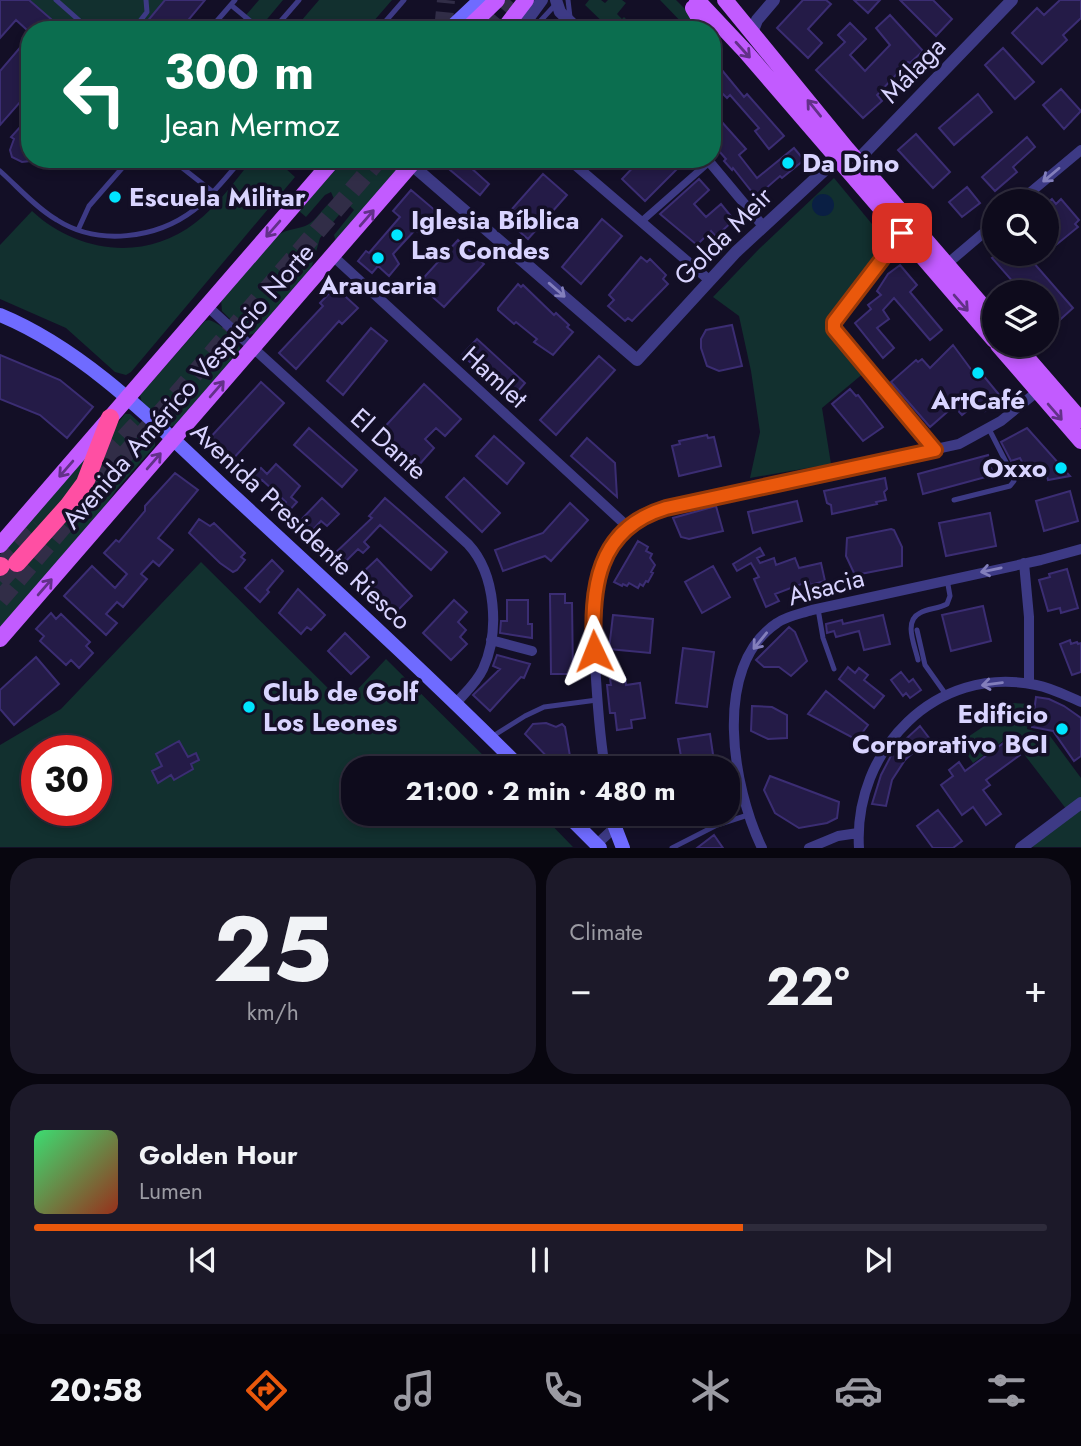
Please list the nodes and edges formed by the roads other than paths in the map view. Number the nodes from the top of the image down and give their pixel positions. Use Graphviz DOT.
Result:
graph roads {
  1 [pos="56,0"];
  2 [pos="146,0"];
  3 [pos="299,0"];
  4 [pos="404,0"];
  5 [pos="467,0"];
  6 [pos="480,0"];
  7 [pos="497,0"];
  8 [pos="526,0"];
  9 [pos="542,0"];
  10 [pos="688,0"];
  11 [pos="696,0"];
  12 [pos="725,0"];
  13 [pos="774,0"];
  14 [pos="1012,0"];
  15 [pos="560,1"];
  16 [pos="233,2"];
  17 [pos="80,21"];
  18 [pos="141,21"];
  19 [pos="217,21"];
  20 [pos="252,21"];
  21 [pos="281,21"];
  22 [pos="386,21"];
  23 [pos="449,21"];
  24 [pos="458,21"];
  25 [pos="475,21"];
  26 [pos="510,21"];
  27 [pos="527,21"];
  28 [pos="541,21"];
  29 [pos="570,21"];
  30 [pos="702,21"];
  31 [pos="716,21"];
  32 [pos="721,26"];
  33 [pos="752,33"];
  34 [pos="1081,150"];
  35 [pos="847,160"];
  36 [pos="122,168"];
  37 [pos="182,168"];
  38 [pos="234,168"];
  39 [pos="326,168"];
  40 [pos="407,168"];
  41 [pos="421,168"];
  42 [pos="579,168"];
  43 [pos="699,168"];
  44 [pos="715,168"];
  45 [pos="0,171"];
  46 [pos="1034,189"];
  47 [pos="213,192"];
  48 [pos="642,221"];
  49 [pos="763,226"];
  50 [pos="78,230"];
  51 [pos="902,233"];
  52 [pos="982,234"];
  53 [pos="334,257"];
  54 [pos="947,264"];
  55 [pos="708,279"];
  56 [pos="982,305"];
  57 [pos="207,306"];
  58 [pos="0,315"];
  59 [pos="982,326"];
  60 [pos="253,348"];
  61 [pos="1008,357"];
  62 [pos="1026,357"];
  63 [pos="1038,391"];
  64 [pos="127,399"];
  65 [pos="110,418"];
  66 [pos="1081,420"];
  67 [pos="989,429"];
  68 [pos="172,440"];
  69 [pos="1081,441"];
  70 [pos="935,450"];
  71 [pos="954,500"];
  72 [pos="628,527"];
  73 [pos="0,545"];
  74 [pos="1081,549"];
  75 [pos="1024,562"];
  76 [pos="6,565"];
  77 [pos="947,579"];
  78 [pos="818,609"];
  79 [pos="917,630"];
  80 [pos="0,639"];
  81 [pos="491,640"];
  82 [pos="532,651"];
  83 [pos="918,660"];
  84 [pos="834,669"];
  85 [pos="1029,683"];
  86 [pos="947,696"];
  87 [pos="597,699"];
  88 [pos="1081,702"];
  89 [pos="456,703"];
  90 [pos="491,738"];
  91 [pos="509,756"];
  92 [pos="604,756"];
  93 [pos="1081,803"];
  94 [pos="748,815"];
  95 [pos="578,826"];
  96 [pos="612,826"];
  97 [pos="616,826"];
  98 [pos="858,833"];
  99 [pos="599,846"];
  100 [pos="623,848"];
  101 [pos="672,848"];
  102 [pos="762,848"];
  103 [pos="809,848"];
  104 [pos="859,848"];
  105 [pos="1021,848"];
  1 -- 17 [label="lane"];
  2 -- 18 [label="lane"];
  3 -- 21 [label="lane"];
  4 -- 22 [label="lane"];
  5 -- 23 [label="main road"];
  6 -- 24 [label="main road"];
  7 -- 25 [label="main road"];
  8 -- 26 [label="main road"];
  9 -- 27 [label="street"];
  10 -- 30 [label="main road"];
  11 -- 31 [label="main road, one-way"];
  12 -- 33 [label="main road"];
  13 -- 33 [label="street"];
  14 -- 35 [label="street, Málaga"];
  15 -- 28 [label="lane"];
  15 -- 29 [label="street"];
  16 -- 19 [label="lane"];
  16 -- 20 [label="lane"];
  32 -- 35 [label="main road, one-way"];
  35 -- 33 [label="main road, one-way"];
  34 -- 46 [label="street, one-way"];
  35 -- 49 [label="street, Golda Meir"];
  35 -- 51 [label="main road"];
  35 -- 54 [label="main road"];
  36 -- 50 [label="lane"];
  37 -- 47 [label="lane"];
  38 -- 47 [label="lane"];
  39 -- 57 [label="main road, Avenida Américo Vespucio Norte, one-way"];
  53 -- 40 [label="main road, Avenida Américo Vespucio Norte, one-way"];
  41 -- 55 [label="street, Golda Meir, one-way"];
  42 -- 48 [label="street"];
  43 -- 48 [label="street"];
  44 -- 49 [label="street"];
  45 -- 50 [label="lane"];
  47 -- 50 [label="lane"];
  48 -- 55 [label="street"];
  49 -- 55 [label="street, Golda Meir"];
  51 -- 59 [label="main road, one-way"];
  51 -- 70 [label="street"];
  52 -- 54 [label="street"];
  53 -- 60 [label="main road, Avenida Américo Vespucio Norte"];
  53 -- 72 [label="street, Hamlet"];
  54 -- 56 [label="main road"];
  57 -- 60 [label="street, El Dante"];
  57 -- 64 [label="main road, Avenida Américo Vespucio Norte"];
  58 -- 64 [label="main road, Avenida Presidente Riesco"];
  68 -- 60 [label="main road, Avenida Américo Vespucio Norte, one-way"];
  60 -- 81 [label="street, El Dante"];
  61 -- 63 [label="main road"];
  62 -- 66 [label="main road"];
  63 -- 67 [label="street"];
  63 -- 69 [label="main road, one-way"];
  64 -- 65 [label="main road, Avenida Américo Vespucio Norte"];
  64 -- 68 [label="main road, Avenida Presidente Riesco"];
  65 -- 73 [label="main road, Avenida Américo Vespucio Norte, one-way"];
  65 -- 76 [label="highway"];
  67 -- 70 [label="street"];
  67 -- 71 [label="lane"];
  80 -- 68 [label="main road, Avenida Américo Vespucio Norte, one-way"];
  68 -- 89 [label="main road, Avenida Presidente Riesco"];
  70 -- 72 [label="street"];
  72 -- 87 [label="street"];
  74 -- 75 [label="street, Alsacia"];
  75 -- 77 [label="street, Alsacia, one-way"];
  75 -- 85 [label="street"];
  77 -- 78 [label="street, Alsacia"];
  77 -- 83 [label="lane"];
  78 -- 84 [label="lane"];
  78 -- 94 [label="street, Alsacia, one-way"];
  79 -- 86 [label="lane"];
  81 -- 82 [label="street"];
  81 -- 89 [label="street, El Dante"];
  85 -- 86 [label="street, one-way"];
  85 -- 88 [label="street"];
  86 -- 98 [label="street"];
  87 -- 90 [label="lane"];
  87 -- 92 [label="street"];
  89 -- 90 [label="main road, Avenida Presidente Riesco"];
  90 -- 91 [label="main road, Avenida Presidente Riesco"];
  93 -- 105 [label="street"];
  94 -- 101 [label="lane"];
  94 -- 102 [label="street, Alsacia"];
  95 -- 99 [label="main road"];
  96 -- 99 [label="street"];
  97 -- 100 [label="main road"];
  98 -- 103 [label="street"];
  98 -- 104 [label="street"];
}
